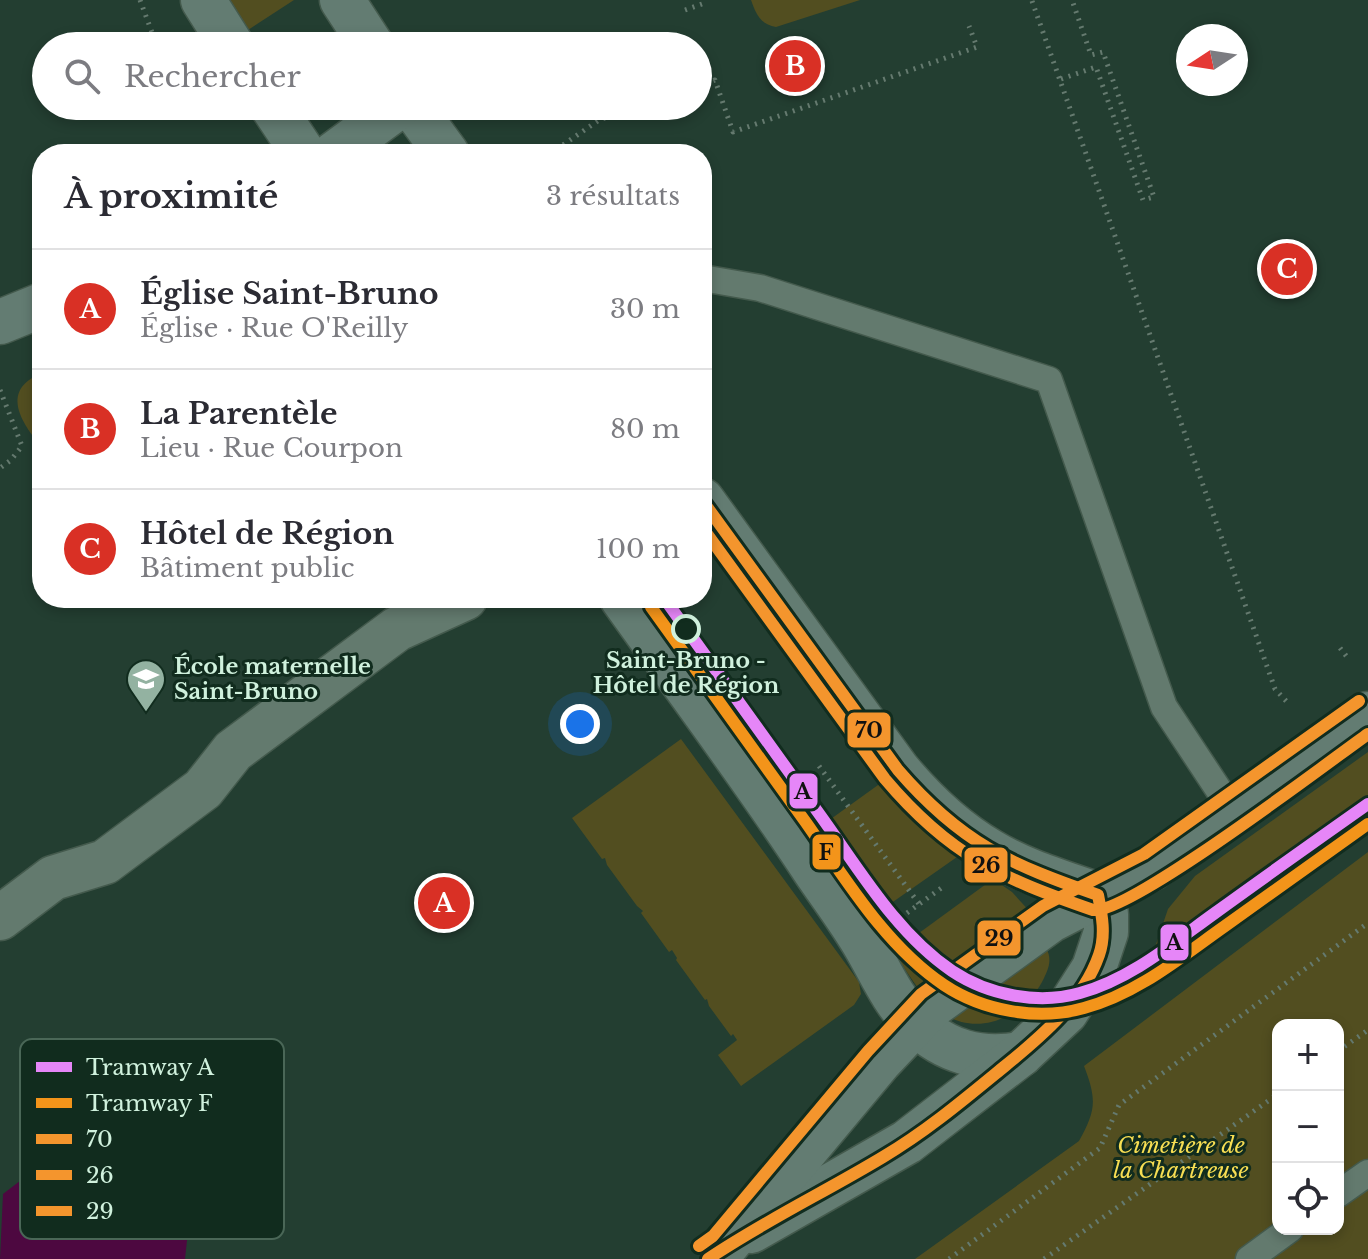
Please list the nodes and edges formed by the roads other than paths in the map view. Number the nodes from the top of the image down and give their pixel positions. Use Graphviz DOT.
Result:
graph roads {
  1 [pos="203,0"];
  2 [pos="342,0"];
  3 [pos="223,32"];
  4 [pos="363,32"];
  5 [pos="281,120"];
  6 [pos="380,120"];
  7 [pos="422,120"];
  8 [pos="297,144"];
  9 [pos="348,144"];
  10 [pos="440,144"];
  11 [pos="712,280"];
  12 [pos="32,309"];
  13 [pos="0,322"];
  14 [pos="712,514"];
  15 [pos="443,608"];
  16 [pos="629,608"];
  17 [pos="1368,714"];
  18 [pos="1232,810"];
  19 [pos="1098,895"];
  20 [pos="0,918"];
  21 [pos="914,1022"];
  22 [pos="1021,1054"];
  23 [pos="1368,1173"];
  24 [pos="1344,1190"];
  25 [pos="1282,1235"];
  26 [pos="722,1255"];
  27 [pos="1249,1259"];
  1 -- 3 [label="street"];
  2 -- 4 [label="street"];
  5 -- 8 [label="street"];
  6 -- 9 [label="street"];
  7 -- 10 [label="street"];
  11 -- 18 [label="lane"];
  12 -- 13 [label="street"];
  14 -- 19 [label="street"];
  15 -- 20 [label="street"];
  16 -- 21 [label="street"];
  17 -- 18 [label="street"];
  18 -- 19 [label="street"];
  19 -- 21 [label="street"];
  19 -- 22 [label="street"];
  21 -- 22 [label="street"];
  21 -- 26 [label="street"];
  22 -- 26 [label="street"];
  23 -- 24 [label="lane"];
  25 -- 27 [label="lane"];
}
